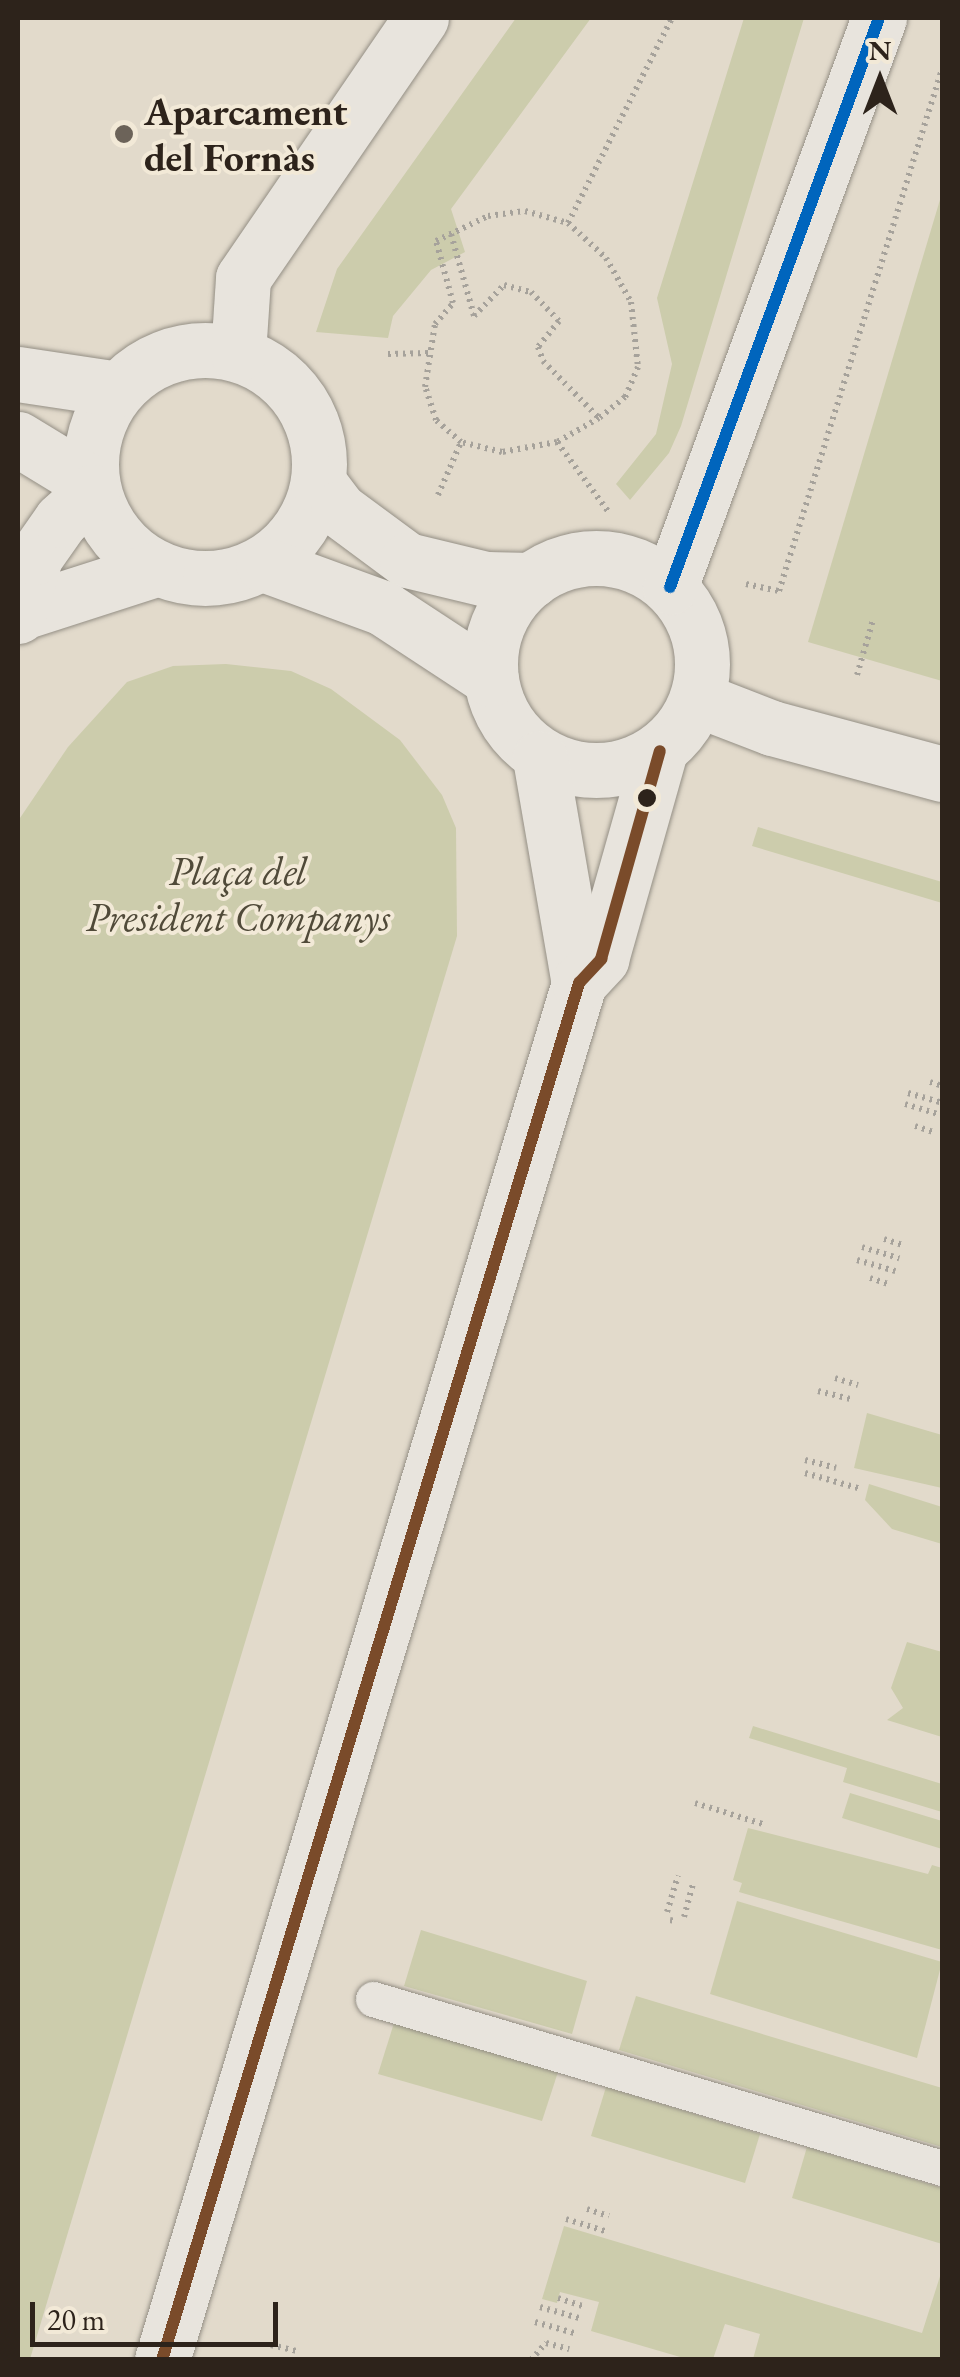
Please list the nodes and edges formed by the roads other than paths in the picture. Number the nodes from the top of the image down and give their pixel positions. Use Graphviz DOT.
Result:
graph roads {
  1 [pos="421,18"];
  2 [pos="879,18"];
  3 [pos="238,354"];
  4 [pos="18,374"];
  5 [pos="118,388"];
  6 [pos="18,439"];
  7 [pos="318,482"];
  8 [pos="92,488"];
  9 [pos="263,564"];
  10 [pos="156,569"];
  11 [pos="532,580"];
  12 [pos="670,587"];
  13 [pos="20,614"];
  14 [pos="492,680"];
  15 [pos="697,699"];
  16 [pos="660,751"];
  17 [pos="540,758"];
  18 [pos="942,774"];
  19 [pos="579,983"];
  20 [pos="373,1998"];
  21 [pos="942,2168"];
  22 [pos="162,2360"];
  1 -- 3 [label="street"];
  2 -- 12 [label="street"];
  3 -- 5 [label="street"];
  3 -- 7 [label="street"];
  4 -- 5 [label="street"];
  5 -- 8 [label="street"];
  6 -- 8 [label="street"];
  7 -- 9 [label="street"];
  7 -- 11 [label="street"];
  8 -- 10 [label="street"];
  8 -- 13 [label="street"];
  9 -- 10 [label="street"];
  9 -- 14 [label="street"];
  10 -- 13 [label="street"];
  11 -- 12 [label="street"];
  11 -- 14 [label="street"];
  12 -- 15 [label="street"];
  14 -- 17 [label="street"];
  15 -- 16 [label="street"];
  15 -- 18 [label="street"];
  16 -- 17 [label="street"];
  16 -- 19 [label="street"];
  17 -- 19 [label="street"];
  19 -- 22 [label="street"];
  20 -- 21 [label="lane"];
}
